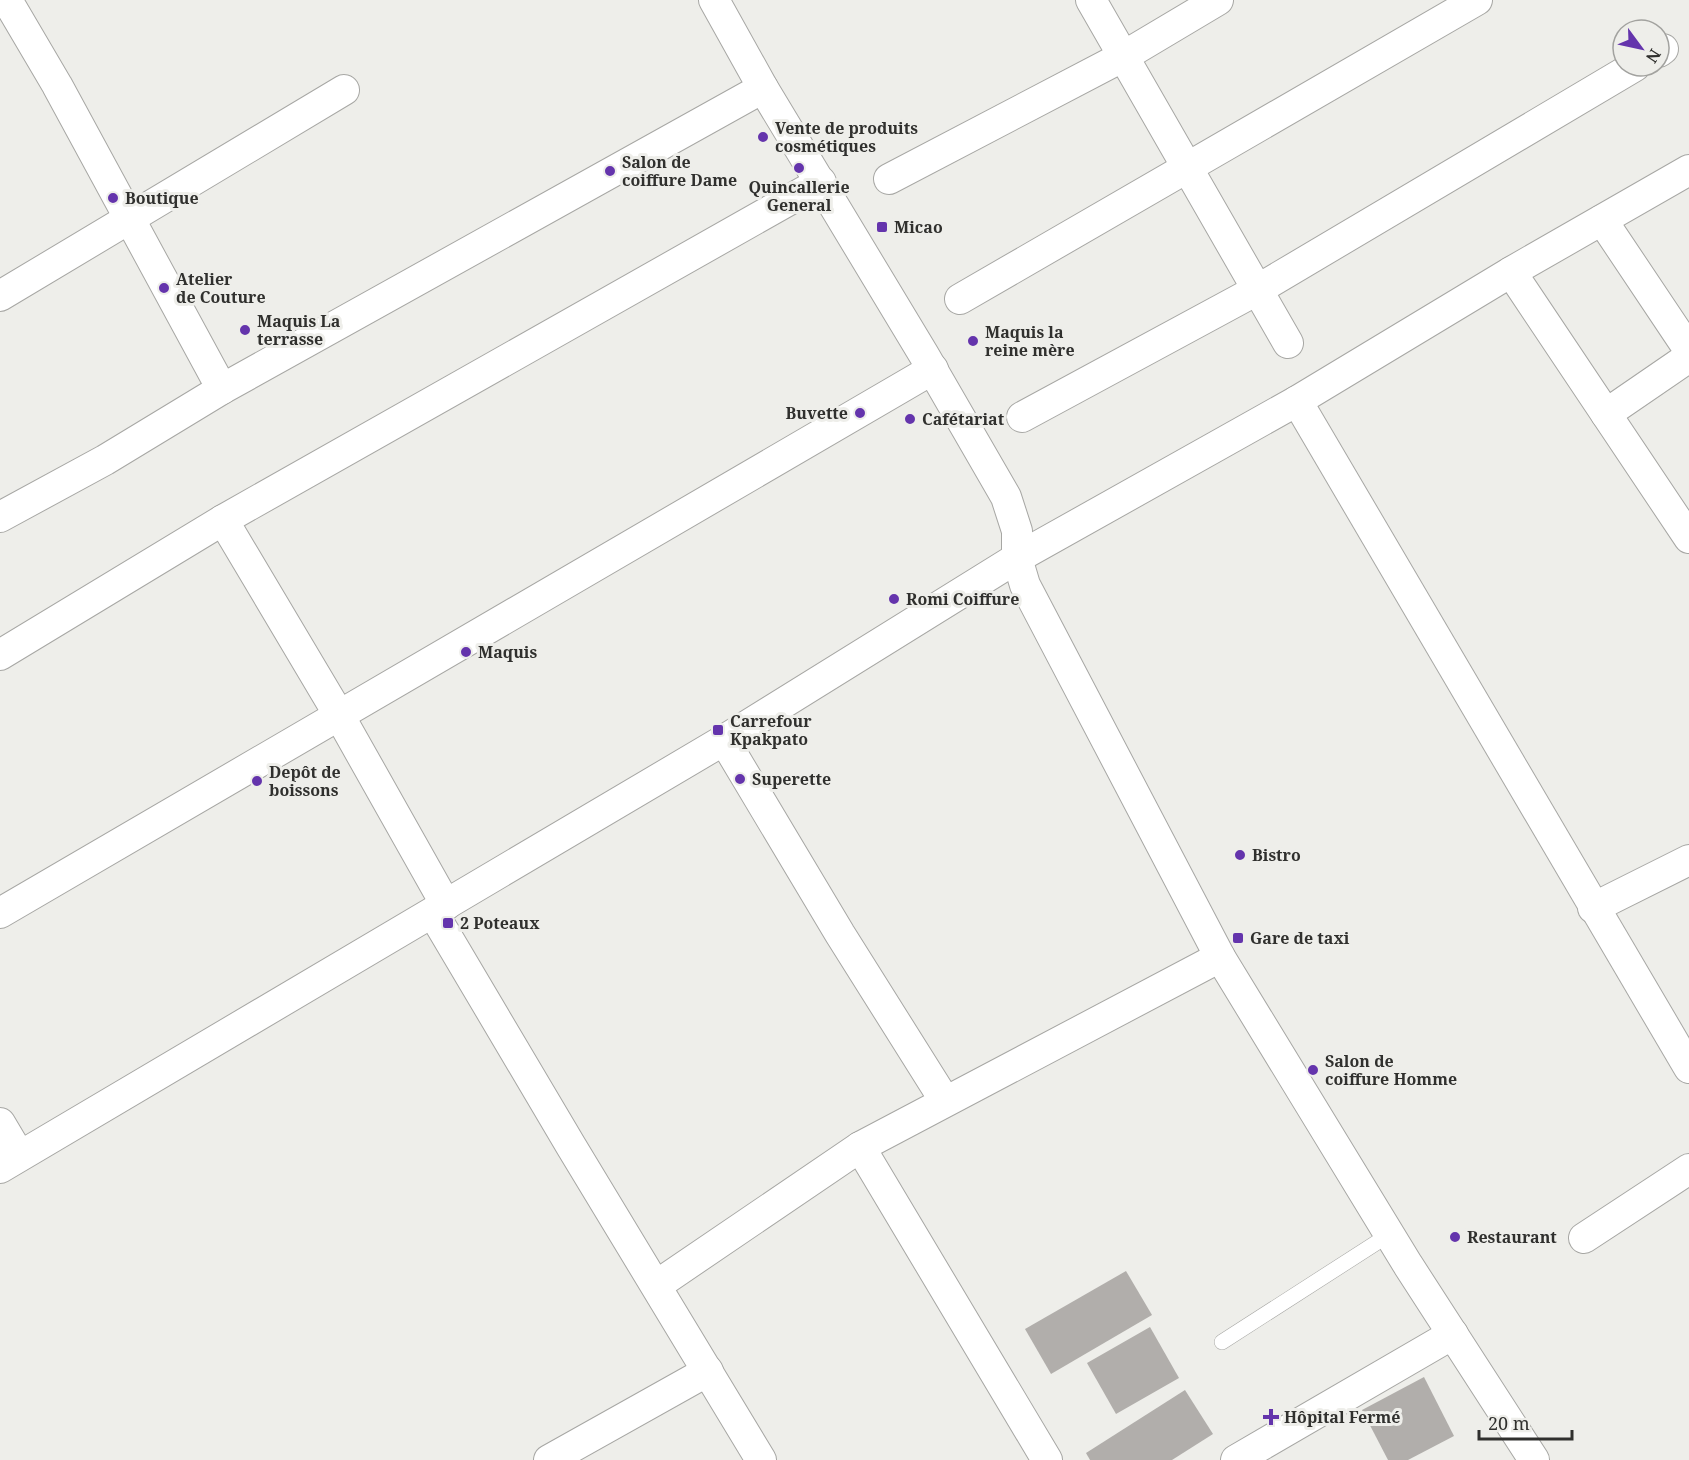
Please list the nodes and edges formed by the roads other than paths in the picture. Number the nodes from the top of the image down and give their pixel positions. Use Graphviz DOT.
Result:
graph roads {
  1 [pos="7,0"];
  2 [pos="714,0"];
  3 [pos="1091,0"];
  4 [pos="1218,0"];
  5 [pos="1477,0"];
  6 [pos="1124,56"];
  7 [pos="1615,78"];
  8 [pos="763,88"];
  9 [pos="344,90"];
  10 [pos="1188,168"];
  11 [pos="1689,170"];
  12 [pos="889,179"];
  13 [pos="821,182"];
  14 [pos="130,220"];
  15 [pos="1602,220"];
  16 [pos="1511,272"];
  17 [pos="1257,290"];
  18 [pos="0,296"];
  19 [pos="960,299"];
  20 [pos="1288,343"];
  21 [pos="1689,350"];
  22 [pos="1689,357"];
  23 [pos="933,369"];
  24 [pos="222,388"];
  25 [pos="1297,401"];
  26 [pos="1606,414"];
  27 [pos="1022,417"];
  28 [pos="0,517"];
  29 [pos="223,520"];
  30 [pos="1689,538"];
  31 [pos="1017,558"];
  32 [pos="0,655"];
  33 [pos="339,715"];
  34 [pos="724,740"];
  35 [pos="1689,860"];
  36 [pos="1593,908"];
  37 [pos="440,909"];
  38 [pos="0,913"];
  39 [pos="1220,957"];
  40 [pos="1689,1068"];
  41 [pos="945,1101"];
  42 [pos="0,1123"];
  43 [pos="861,1147"];
  44 [pos="10,1162"];
  45 [pos="1689,1169"];
  46 [pos="1390,1234"];
  47 [pos="1584,1238"];
  48 [pos="657,1285"];
  49 [pos="1453,1334"];
  50 [pos="1222,1342"];
  51 [pos="708,1371"];
  52 [pos="1244,1458"];
  53 [pos="549,1460"];
  54 [pos="761,1460"];
  55 [pos="1047,1460"];
  56 [pos="1534,1460"];
  1 -- 14 [label="street"];
  2 -- 8 [label="street"];
  3 -- 6 [label="street"];
  4 -- 6 [label="street"];
  5 -- 10 [label="street"];
  6 -- 10 [label="street"];
  6 -- 12 [label="street"];
  7 -- 17 [label="street"];
  8 -- 13 [label="street"];
  8 -- 24 [label="street"];
  9 -- 14 [label="street"];
  10 -- 17 [label="street"];
  10 -- 19 [label="street"];
  11 -- 15 [label="street"];
  13 -- 23 [label="street"];
  13 -- 29 [label="street"];
  14 -- 18 [label="street"];
  14 -- 24 [label="street"];
  15 -- 16 [label="street"];
  15 -- 21 [label="street"];
  16 -- 25 [label="street"];
  16 -- 26 [label="street"];
  17 -- 20 [label="street"];
  17 -- 27 [label="street"];
  22 -- 26 [label="street"];
  23 -- 31 [label="street"];
  23 -- 33 [label="street"];
  24 -- 28 [label="street"];
  25 -- 31 [label="street"];
  25 -- 36 [label="street"];
  26 -- 30 [label="street"];
  29 -- 32 [label="street"];
  29 -- 33 [label="street"];
  31 -- 34 [label="street"];
  31 -- 39 [label="street"];
  33 -- 37 [label="street"];
  33 -- 38 [label="street"];
  34 -- 37 [label="street"];
  34 -- 41 [label="street"];
  35 -- 36 [label="street"];
  36 -- 40 [label="street"];
  37 -- 44 [label="street"];
  37 -- 48 [label="street"];
  39 -- 41 [label="street"];
  39 -- 46 [label="street"];
  41 -- 43 [label="street"];
  42 -- 44 [label="street"];
  43 -- 48 [label="street"];
  43 -- 55 [label="street"];
  45 -- 47 [label="street"];
  46 -- 49 [label="street"];
  46 -- 50 [label="lane"];
  48 -- 51 [label="street"];
  49 -- 52 [label="street"];
  49 -- 56 [label="street"];
  51 -- 53 [label="street"];
  51 -- 54 [label="street"];
}
